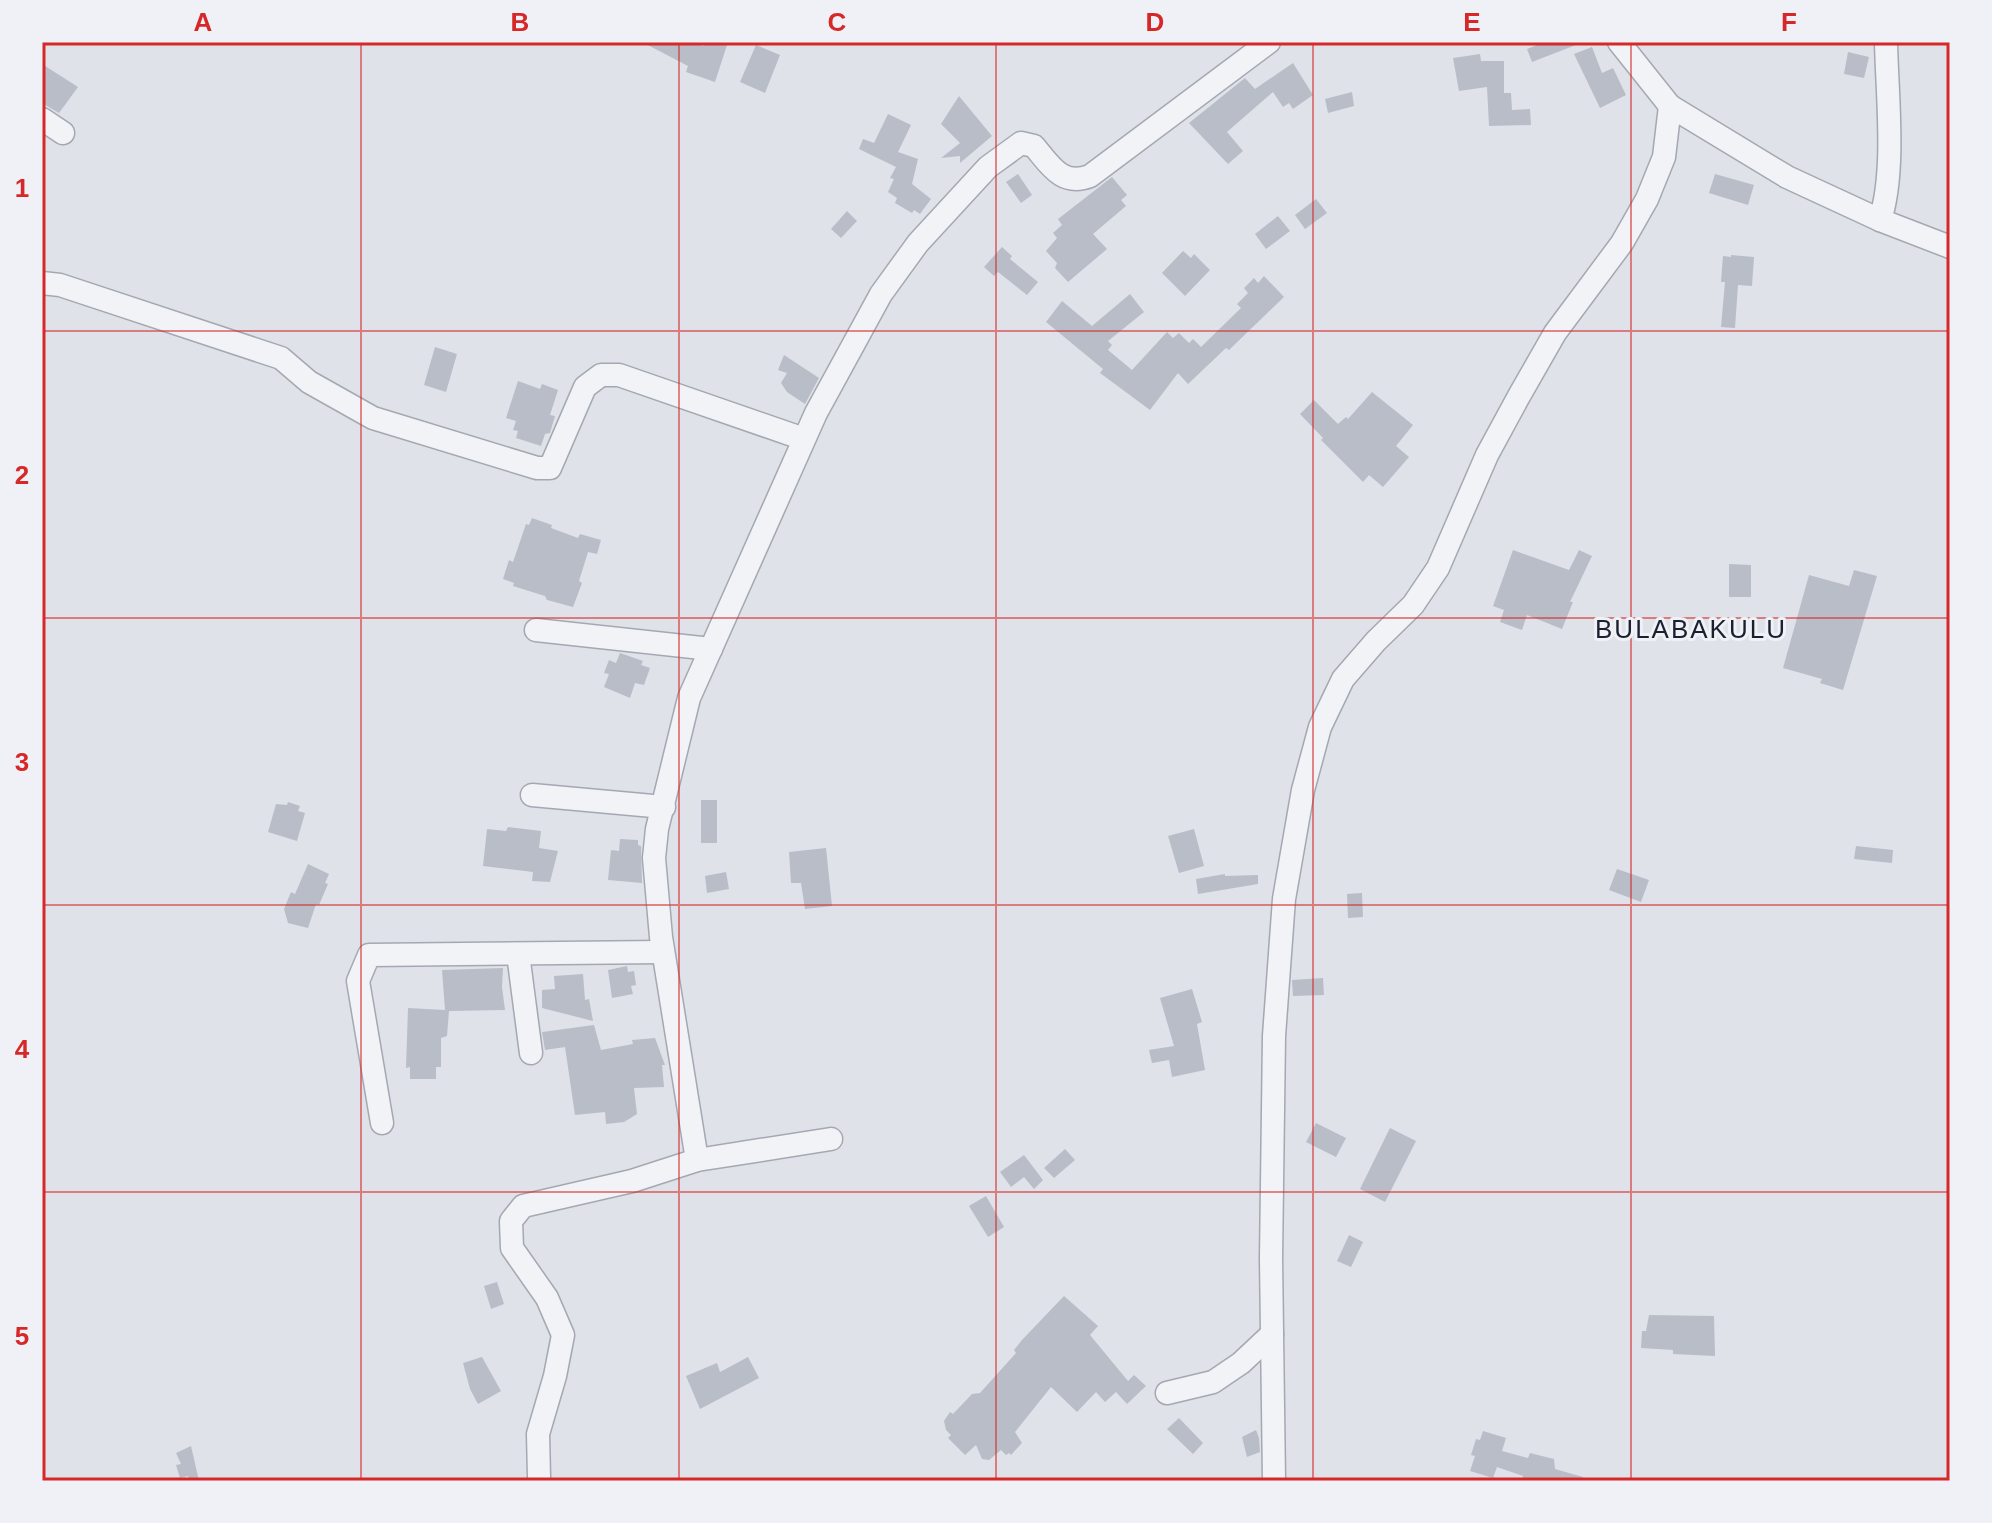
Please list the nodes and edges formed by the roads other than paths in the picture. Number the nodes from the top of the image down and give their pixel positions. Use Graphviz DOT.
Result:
graph roads {
  1 [pos="1269,42"];
  2 [pos="1619,42"];
  3 [pos="1886,42"];
  4 [pos="1670,106"];
  5 [pos="42,119"];
  6 [pos="63,133"];
  7 [pos="1880,220"];
  8 [pos="1950,247"];
  9 [pos="42,283"];
  10 [pos="804,439"];
  11 [pos="536,630"];
  12 [pos="711,649"];
  13 [pos="532,795"];
  14 [pos="664,807"];
  15 [pos="663,952"];
  16 [pos="518,954"];
  17 [pos="531,1053"];
  18 [pos="382,1123"];
  19 [pos="831,1139"];
  20 [pos="697,1160"];
  21 [pos="1272,1334"];
  22 [pos="1167,1393"];
  23 [pos="539,1477"];
  24 [pos="1274,1481"];
  1 -- 10 [label="street"];
  2 -- 4 [label="street"];
  3 -- 7 [label="street"];
  4 -- 7 [label="street"];
  4 -- 21 [label="street"];
  5 -- 6 [label="street"];
  7 -- 8 [label="street"];
  9 -- 10 [label="street"];
  10 -- 12 [label="street"];
  11 -- 12 [label="street"];
  12 -- 14 [label="street"];
  13 -- 14 [label="street"];
  14 -- 15 [label="street"];
  15 -- 16 [label="street"];
  15 -- 20 [label="street"];
  16 -- 17 [label="street"];
  16 -- 18 [label="street"];
  19 -- 20 [label="street"];
  20 -- 23 [label="street"];
  21 -- 22 [label="street"];
  21 -- 24 [label="street"];
}
